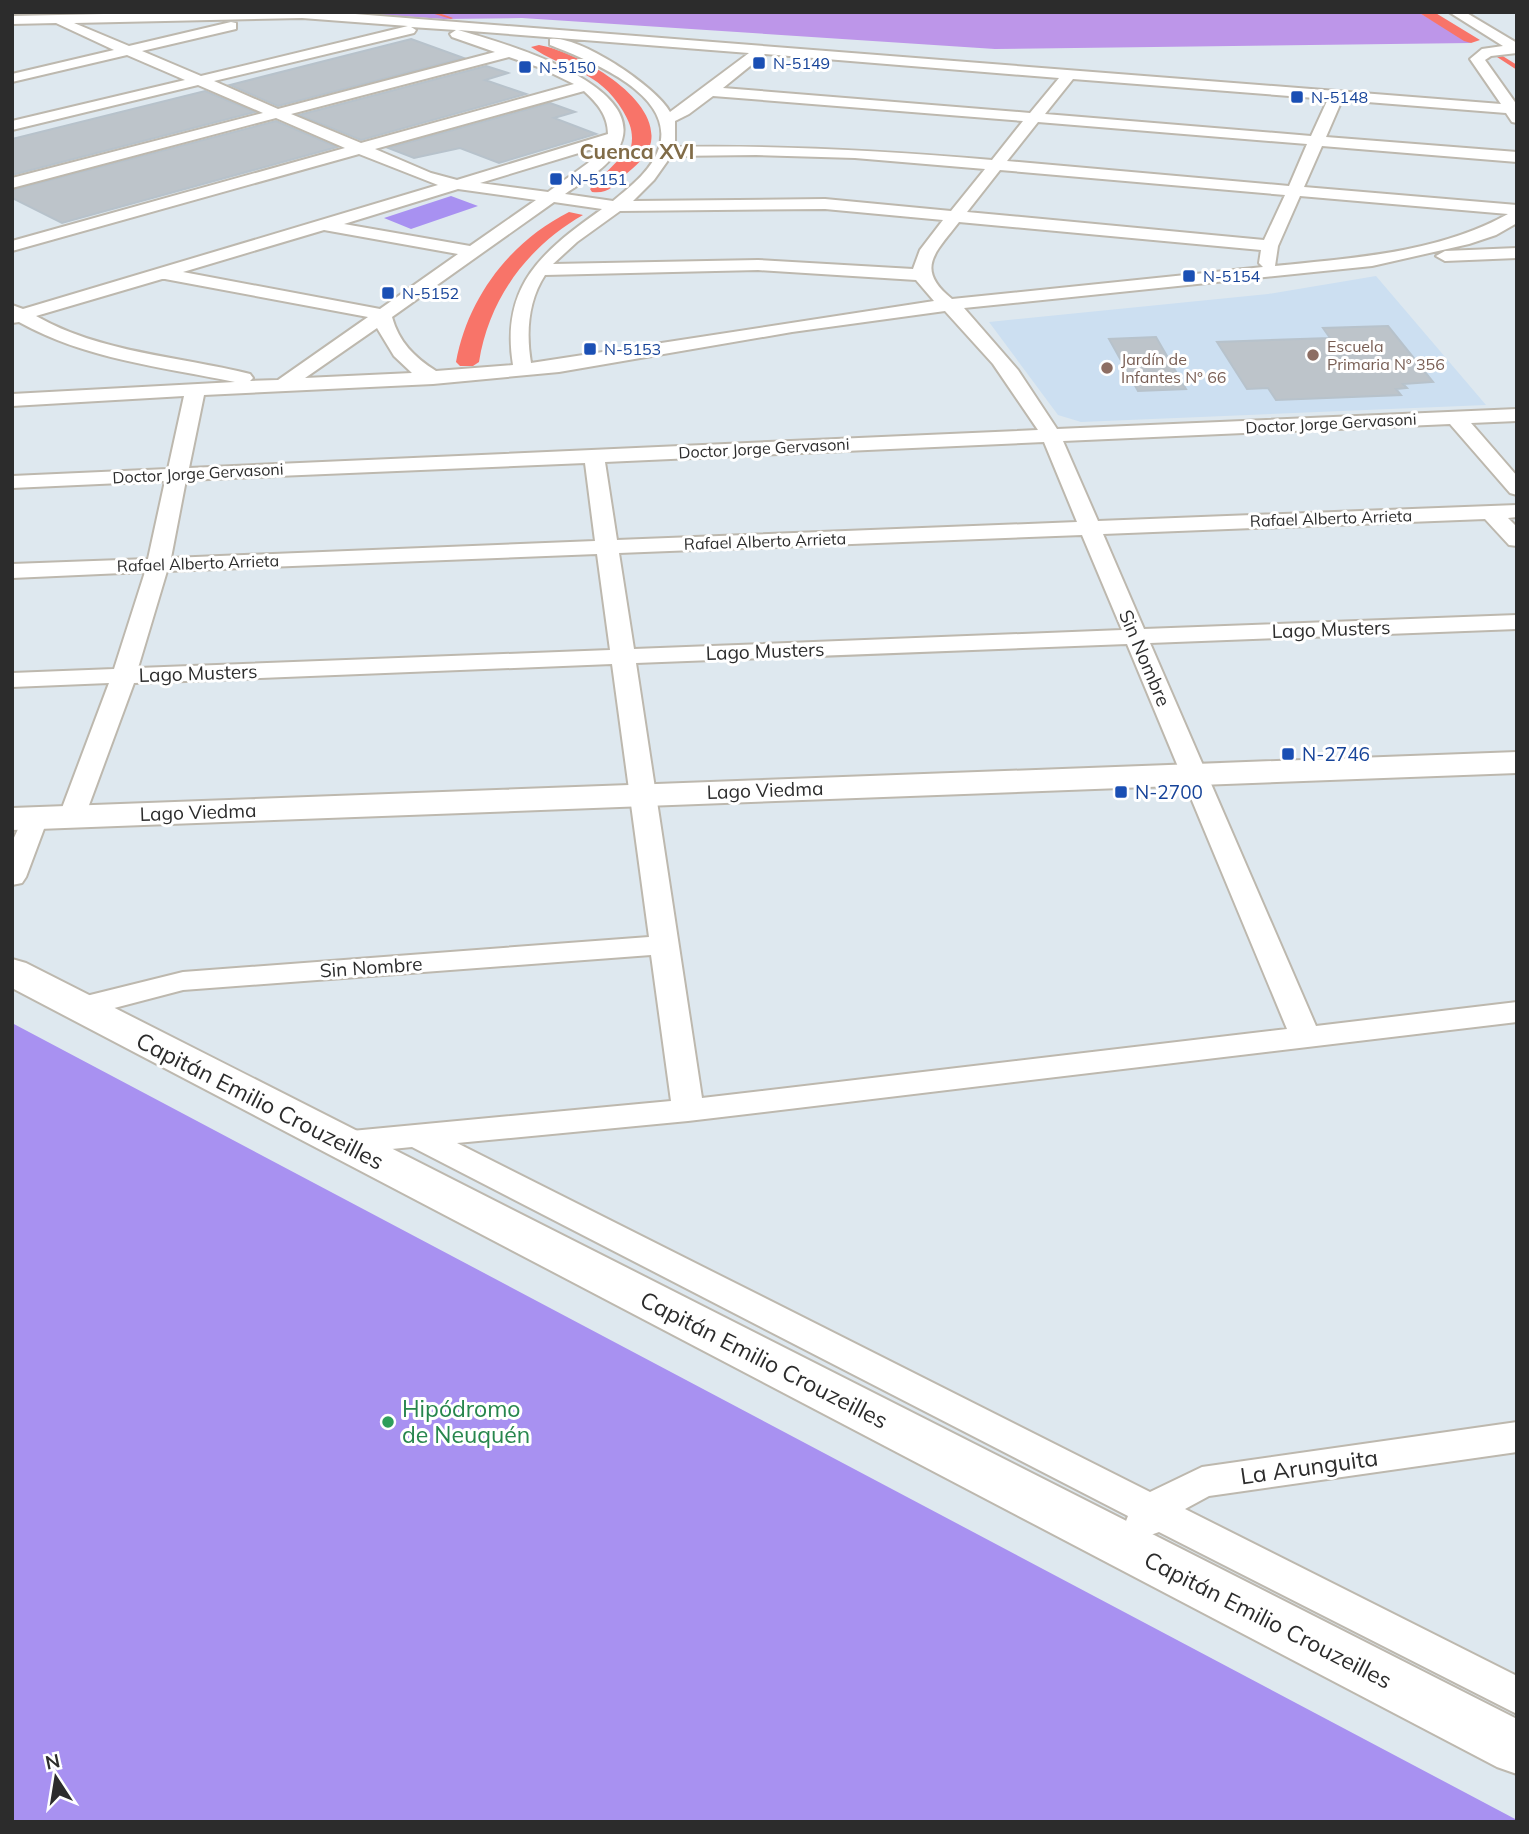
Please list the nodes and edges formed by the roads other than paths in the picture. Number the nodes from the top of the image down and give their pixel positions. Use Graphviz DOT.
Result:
graph roads {
  1 [pos="1455,12"];
  2 [pos="286,13"];
  3 [pos="12,20"];
  4 [pos="61,20"];
  5 [pos="432,24"];
  6 [pos="12,32"];
  7 [pos="568,34"];
  8 [pos="540,36"];
  9 [pos="1517,49"];
  10 [pos="762,50"];
  11 [pos="128,51"];
  12 [pos="507,53"];
  13 [pos="1069,74"];
  14 [pos="12,78"];
  15 [pos="199,81"];
  16 [pos="587,85"];
  17 [pos="710,91"];
  18 [pos="1337,95"];
  19 [pos="277,114"];
  20 [pos="1514,114"];
  21 [pos="1034,117"];
  22 [pos="666,119"];
  23 [pos="12,127"];
  24 [pos="616,137"];
  25 [pos="1317,141"];
  26 [pos="360,149"];
  27 [pos="665,152"];
  28 [pos="1517,157"];
  29 [pos="996,165"];
  30 [pos="12,183"];
  31 [pos="457,184"];
  32 [pos="1294,191"];
  33 [pos="550,198"];
  34 [pos="617,206"];
  35 [pos="1517,210"];
  36 [pos="955,216"];
  37 [pos="1517,216"];
  38 [pos="322,225"];
  39 [pos="12,246"];
  40 [pos="1270,246"];
  41 [pos="473,252"];
  42 [pos="1517,253"];
  43 [pos="1372,261"];
  44 [pos="539,270"];
  45 [pos="1270,271"];
  46 [pos="162,273"];
  47 [pos="922,275"];
  48 [pos="946,305"];
  49 [pos="15,314"];
  50 [pos="383,316"];
  51 [pos="523,370"];
  52 [pos="433,377"];
  53 [pos="283,386"];
  54 [pos="195,390"];
  55 [pos="12,400"];
  56 [pos="1517,415"];
  57 [pos="1456,418"];
  58 [pos="1051,436"];
  59 [pos="594,456"];
  60 [pos="177,474"];
  61 [pos="12,482"];
  62 [pos="1517,489"];
  63 [pos="1517,511"];
  64 [pos="1491,512"];
  65 [pos="1090,528"];
  66 [pos="1517,540"];
  67 [pos="607,547"];
  68 [pos="158,565"];
  69 [pos="12,571"];
  70 [pos="1517,622"];
  71 [pos="1137,637"];
  72 [pos="624,657"];
  73 [pos="124,676"];
  74 [pos="12,680"];
  75 [pos="1517,761"];
  76 [pos="1195,774"];
  77 [pos="643,795"];
  78 [pos="72,816"];
  79 [pos="24,818"];
  80 [pos="12,877"];
  81 [pos="664,945"];
  82 [pos="12,972"];
  83 [pos="80,1007"];
  84 [pos="1517,1012"];
  85 [pos="1305,1036"];
  86 [pos="688,1110"];
  87 [pos="416,1136"];
  88 [pos="341,1143"];
  89 [pos="1517,1437"];
  90 [pos="1141,1530"];
  91 [pos="1517,1696"];
  92 [pos="1517,1748"];
  1 -- 9 [label="street"];
  2 -- 4 [label="street"];
  2 -- 5 [label="street"];
  2 -- 11 [label="street"];
  3 -- 4 [label="street"];
  4 -- 6 [label="street"];
  4 -- 11 [label="street"];
  5 -- 7 [label="street"];
  5 -- 12 [label="street"];
  5 -- 15 [label="street"];
  7 -- 8 [label="street"];
  7 -- 10 [label="street"];
  8 -- 12 [label="street"];
  8 -- 22 [label="street"];
  9 -- 20 [label="street"];
  10 -- 13 [label="street"];
  10 -- 17 [label="street"];
  11 -- 14 [label="street"];
  11 -- 15 [label="street"];
  12 -- 16 [label="street"];
  12 -- 19 [label="street"];
  13 -- 18 [label="street"];
  13 -- 21 [label="street"];
  15 -- 19 [label="street"];
  15 -- 23 [label="street"];
  16 -- 24 [label="street"];
  16 -- 26 [label="street"];
  17 -- 21 [label="street"];
  17 -- 22 [label="street"];
  18 -- 20 [label="street"];
  18 -- 25 [label="street"];
  19 -- 26 [label="street"];
  19 -- 30 [label="street"];
  21 -- 25 [label="street"];
  21 -- 29 [label="street"];
  22 -- 27 [label="street"];
  24 -- 31 [label="street"];
  24 -- 33 [label="street"];
  25 -- 28 [label="street"];
  25 -- 32 [label="street"];
  26 -- 31 [label="street"];
  26 -- 39 [label="street"];
  27 -- 29 [label="street"];
  27 -- 34 [label="street"];
  29 -- 32 [label="street"];
  29 -- 36 [label="street"];
  31 -- 33 [label="street"];
  31 -- 38 [label="street"];
  32 -- 35 [label="street"];
  32 -- 40 [label="street"];
  33 -- 34 [label="street"];
  33 -- 41 [label="street"];
  34 -- 36 [label="street"];
  34 -- 44 [label="street"];
  36 -- 40 [label="street"];
  36 -- 47 [label="street"];
  37 -- 43 [label="street"];
  38 -- 41 [label="street"];
  38 -- 46 [label="street"];
  40 -- 45 [label="street"];
  41 -- 50 [label="street"];
  42 -- 43 [label="street"];
  43 -- 45 [label="street"];
  44 -- 47 [label="street"];
  44 -- 51 [label="street"];
  45 -- 48 [label="street"];
  46 -- 49 [label="street"];
  46 -- 50 [label="street"];
  47 -- 48 [label="street, Sin Nombre"];
  48 -- 51 [label="street"];
  48 -- 58 [label="street, Sin Nombre"];
  49 -- 53 [label="street"];
  50 -- 52 [label="street"];
  50 -- 53 [label="street"];
  51 -- 52 [label="street"];
  52 -- 53 [label="street"];
  53 -- 54 [label="street"];
  54 -- 55 [label="street"];
  54 -- 60 [label="street"];
  56 -- 57 [label="street, Doctor Jorge Gervasoni"];
  57 -- 58 [label="street, Doctor Jorge Gervasoni"];
  57 -- 62 [label="street"];
  58 -- 59 [label="street, Doctor Jorge Gervasoni"];
  58 -- 65 [label="street, Sin Nombre"];
  59 -- 60 [label="street, Doctor Jorge Gervasoni"];
  59 -- 67 [label="street"];
  60 -- 61 [label="street, Doctor Jorge Gervasoni"];
  60 -- 68 [label="street"];
  63 -- 64 [label="street, Rafael Alberto Arrieta"];
  64 -- 65 [label="street, Rafael Alberto Arrieta"];
  64 -- 66 [label="street"];
  65 -- 67 [label="street, Rafael Alberto Arrieta"];
  65 -- 71 [label="street, Sin Nombre"];
  67 -- 68 [label="street, Rafael Alberto Arrieta"];
  67 -- 72 [label="street"];
  68 -- 69 [label="street, Rafael Alberto Arrieta"];
  68 -- 73 [label="street"];
  70 -- 71 [label="street, Lago Musters"];
  71 -- 72 [label="street, Lago Musters"];
  71 -- 76 [label="street, Sin Nombre"];
  72 -- 73 [label="street, Lago Musters"];
  72 -- 77 [label="street"];
  73 -- 74 [label="street, Lago Musters"];
  73 -- 78 [label="street"];
  75 -- 76 [label="main road, Lago Viedma"];
  76 -- 77 [label="main road, Lago Viedma"];
  76 -- 85 [label="street, Sin Nombre"];
  77 -- 78 [label="main road, Lago Viedma"];
  77 -- 81 [label="street"];
  78 -- 79 [label="main road, Lago Viedma"];
  79 -- 80 [label="street"];
  81 -- 83 [label="street, Sin Nombre"];
  81 -- 86 [label="street"];
  82 -- 83 [label="main road, Capitán Emilio Crouzeilles"];
  83 -- 88 [label="main road, Capitán Emilio Crouzeilles"];
  84 -- 85 [label="street"];
  85 -- 86 [label="street"];
  86 -- 87 [label="street"];
  87 -- 88 [label="street"];
  87 -- 90 [label="street"];
  88 -- 90 [label="main road, Capitán Emilio Crouzeilles"];
  89 -- 90 [label="street, La Arunguita"];
  90 -- 91 [label="street"];
  90 -- 92 [label="main road, Capitán Emilio Crouzeilles"];
}
